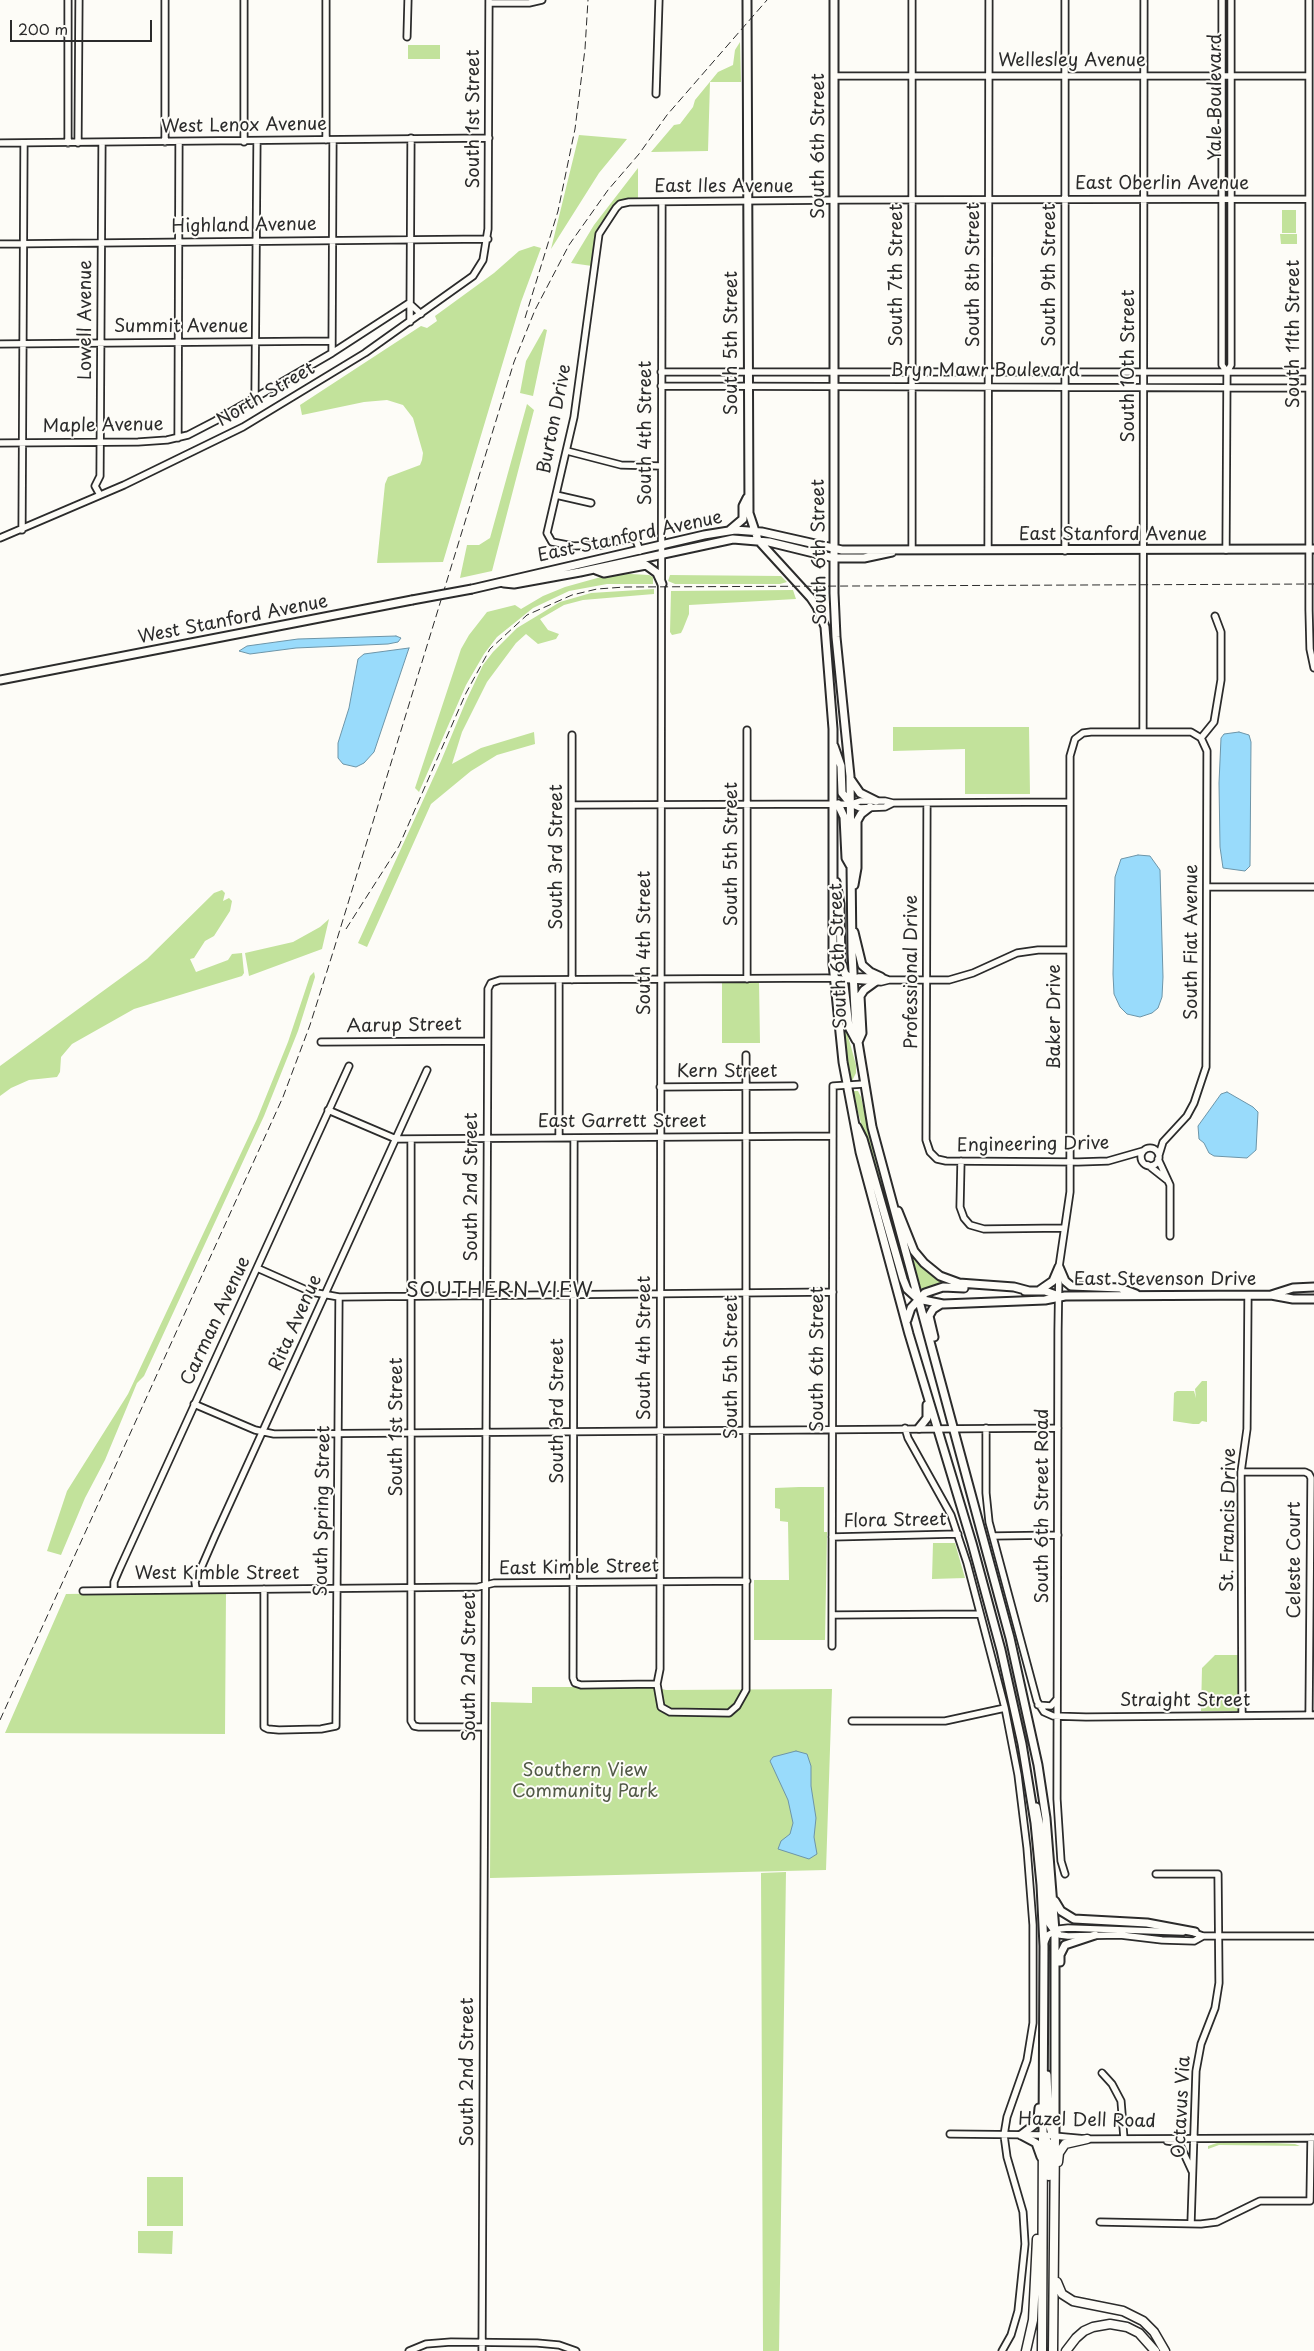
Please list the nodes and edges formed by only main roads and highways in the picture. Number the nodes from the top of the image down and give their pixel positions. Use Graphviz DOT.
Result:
graph roads {
  1 [pos="747,0"];
  2 [pos="834,0"];
  3 [pos="749,493"];
  4 [pos="728,531"];
  5 [pos="753,531"];
  6 [pos="758,540"];
  7 [pos="833,549"];
  8 [pos="1312,549"];
  9 [pos="912,550"];
  10 [pos="834,558"];
  11 [pos="596,570"];
  12 [pos="504,583"];
  13 [pos="662,584"];
  14 [pos="472,589"];
  15 [pos="829,660"];
  16 [pos="0,680"];
  17 [pos="833,743"];
  18 [pos="850,776"];
  19 [pos="876,801"];
  20 [pos="835,804"];
  21 [pos="851,804"];
  22 [pos="870,807"];
  23 [pos="833,865"];
  24 [pos="852,868"];
  25 [pos="852,892"];
  26 [pos="852,920"];
  27 [pos="834,978"];
  28 [pos="852,979"];
  29 [pos="858,1044"];
  30 [pos="852,1117"];
  31 [pos="886,1186"];
  32 [pos="1314,1287"];
  33 [pos="1031,1291"];
  34 [pos="1271,1295"];
  35 [pos="1058,1296"];
  36 [pos="1139,1296"];
  37 [pos="1279,1297"];
  38 [pos="918,1299"];
  39 [pos="1314,1299"];
  40 [pos="1314,1303"];
  41 [pos="943,1304"];
  42 [pos="906,1323"];
  43 [pos="915,1351"];
  44 [pos="945,1396"];
  45 [pos="919,1428"];
  46 [pos="1030,1787"];
  47 [pos="1053,1893"];
  48 [pos="1055,1931"];
  49 [pos="1195,1932"];
  50 [pos="1095,1935"];
  51 [pos="1055,2052"];
  52 [pos="1044,2060"];
  53 [pos="1043,2135"];
  54 [pos="1054,2137"];
  55 [pos="1087,2139"];
  56 [pos="1042,2162"];
  57 [pos="1054,2206"];
  58 [pos="1042,2212"];
  59 [pos="1054,2266"];
  60 [pos="1026,2351"];
  61 [pos="1042,2351"];
  62 [pos="1053,2351"];
  63 [pos="1066,2351"];
  64 [pos="1155,2351"];
  65 [pos="1164,2351"];
  1 -- 3 [label="main road, South 5th Street"];
  2 -- 7 [label="main road, South 6th Street"];
  3 -- 4 [label="main road"];
  3 -- 5 [label="main road, South 5th Street"];
  4 -- 5 [label="main road, East Stanford Avenue"];
  4 -- 12 [label="main road, East Stanford Avenue"];
  5 -- 6 [label="main road, South 5th Street"];
  5 -- 7 [label="main road, East Stanford Avenue"];
  6 -- 10 [label="main road, East Stanford Avenue"];
  6 -- 11 [label="main road, East Stanford Avenue"];
  6 -- 15 [label="main road, South 5th Street"];
  7 -- 9 [label="main road, East Stanford Avenue"];
  7 -- 10 [label="main road, South 6th Street"];
  8 -- 9 [label="main road, East Stanford Avenue"];
  9 -- 10 [label="main road, East Stanford Avenue"];
  10 -- 18 [label="main road, South 6th Street"];
  11 -- 12 [label="main road, East Stanford Avenue"];
  11 -- 13 [label="main road"];
  12 -- 14 [label="main road, East Stanford Avenue"];
  14 -- 16 [label="main road, West Stanford Avenue, bridge"];
  15 -- 17 [label="main road, South 6th Street"];
  17 -- 20 [label="main road, South 6th Street"];
  17 -- 21 [label="main road"];
  18 -- 19 [label="main road"];
  18 -- 21 [label="main road, South 6th Street"];
  20 -- 23 [label="main road, South 6th Street"];
  20 -- 24 [label="main road"];
  21 -- 24 [label="main road, South 6th Street"];
  22 -- 25 [label="main road"];
  23 -- 27 [label="main road, South 6th Street"];
  23 -- 28 [label="main road"];
  24 -- 25 [label="main road, South 6th Street"];
  25 -- 26 [label="main road, South 6th Street"];
  26 -- 28 [label="main road, South 6th Street"];
  26 -- 29 [label="main road"];
  27 -- 29 [label="main road"];
  27 -- 30 [label="main road, South 6th Street"];
  28 -- 29 [label="main road, South 6th Street"];
  29 -- 31 [label="main road, South 6th Street"];
  30 -- 38 [label="main road"];
  30 -- 42 [label="main road"];
  31 -- 33 [label="main road"];
  31 -- 38 [label="main road"];
  32 -- 34 [label="main road, East Stevenson Drive"];
  33 -- 35 [label="main road, East Stevenson Drive"];
  33 -- 36 [label="main road"];
  33 -- 38 [label="main road, East Stevenson Drive"];
  34 -- 36 [label="main road, East Stevenson Drive"];
  34 -- 37 [label="main road, East Stevenson Drive"];
  35 -- 36 [label="main road, East Stevenson Drive"];
  35 -- 41 [label="main road, East Stevenson Drive"];
  37 -- 39 [label="main road, East Stevenson Drive"];
  37 -- 40 [label="main road"];
  38 -- 41 [label="main road, East Stevenson Drive"];
  38 -- 42 [label="main road"];
  38 -- 44 [label="main road"];
  41 -- 44 [label="main road"];
  42 -- 43 [label="main road"];
  43 -- 45 [label="main road"];
  43 -- 46 [label="main road"];
  44 -- 47 [label="main road"];
  46 -- 48 [label="main road"];
  46 -- 52 [label="main road"];
  47 -- 48 [label="main road"];
  47 -- 49 [label="main road"];
  48 -- 51 [label="main road"];
  50 -- 51 [label="main road"];
  51 -- 54 [label="main road"];
  52 -- 53 [label="main road"];
  52 -- 54 [label="main road"];
  52 -- 56 [label="main road"];
  53 -- 56 [label="highway"];
  53 -- 57 [label="highway"];
  54 -- 57 [label="highway"];
  55 -- 57 [label="highway"];
  56 -- 58 [label="highway"];
  57 -- 59 [label="highway"];
  58 -- 60 [label="highway"];
  58 -- 61 [label="highway"];
  59 -- 62 [label="highway"];
  59 -- 65 [label="highway"];
  63 -- 64 [label="highway"];
}
